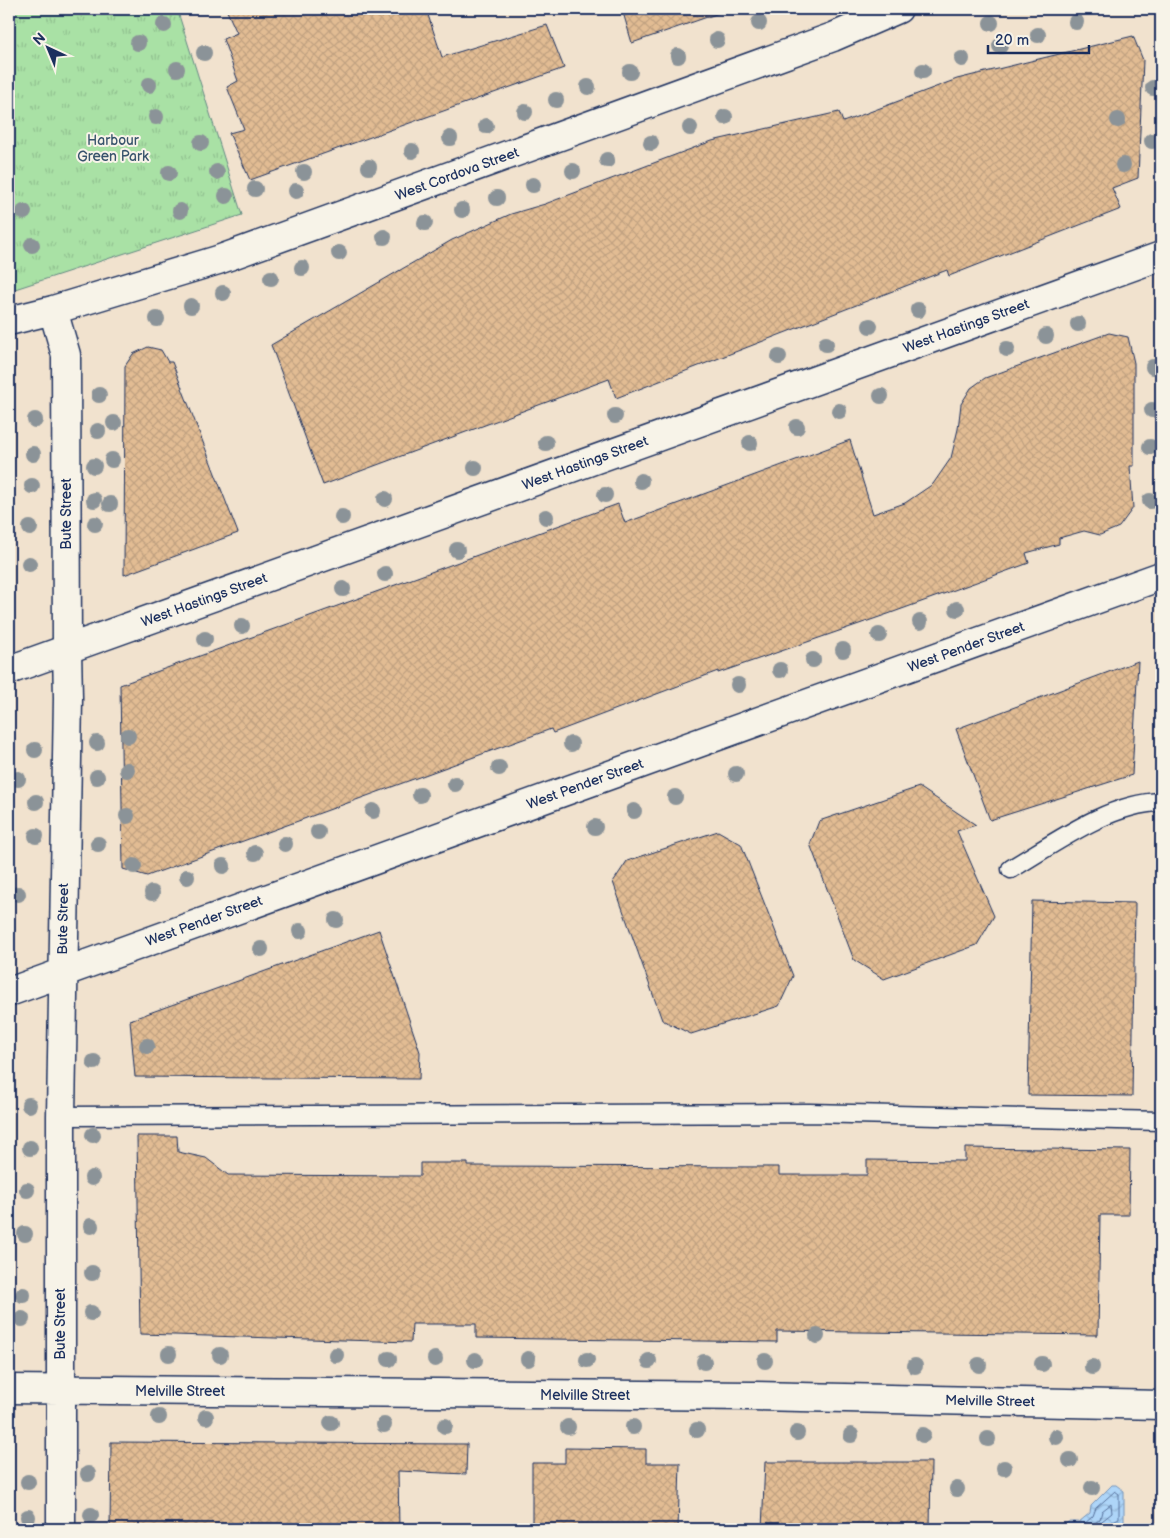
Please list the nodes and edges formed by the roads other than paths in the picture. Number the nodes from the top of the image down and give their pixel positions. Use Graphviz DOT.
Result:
graph roads {
  1 [pos="898,9"];
  2 [pos="1161,256"];
  3 [pos="54,310"];
  4 [pos="9,321"];
  5 [pos="1161,576"];
  6 [pos="67,649"];
  7 [pos="9,670"];
  8 [pos="1161,802"];
  9 [pos="1011,869"];
  10 [pos="62,972"];
  11 [pos="9,992"];
  12 [pos="61,1116"];
  13 [pos="1161,1121"];
  14 [pos="9,1389"];
  15 [pos="61,1390"];
  16 [pos="1161,1405"];
  17 [pos="60,1529"];
  1 -- 3 [label="street, West Cordova Street"];
  2 -- 6 [label="street, West Hastings Street"];
  3 -- 4 [label="street, West Cordova Street"];
  3 -- 6 [label="street, Bute Street"];
  5 -- 10 [label="street, West Pender Street"];
  6 -- 7 [label="street, West Hastings Street"];
  6 -- 10 [label="street, Bute Street"];
  8 -- 9 [label="lane"];
  10 -- 11 [label="street, West Pender Street"];
  10 -- 12 [label="street, Bute Street"];
  12 -- 13 [label="lane"];
  12 -- 15 [label="street, Bute Street"];
  14 -- 15 [label="street, Melville Street"];
  15 -- 16 [label="street, Melville Street"];
  15 -- 17 [label="street, Bute Street"];
}
